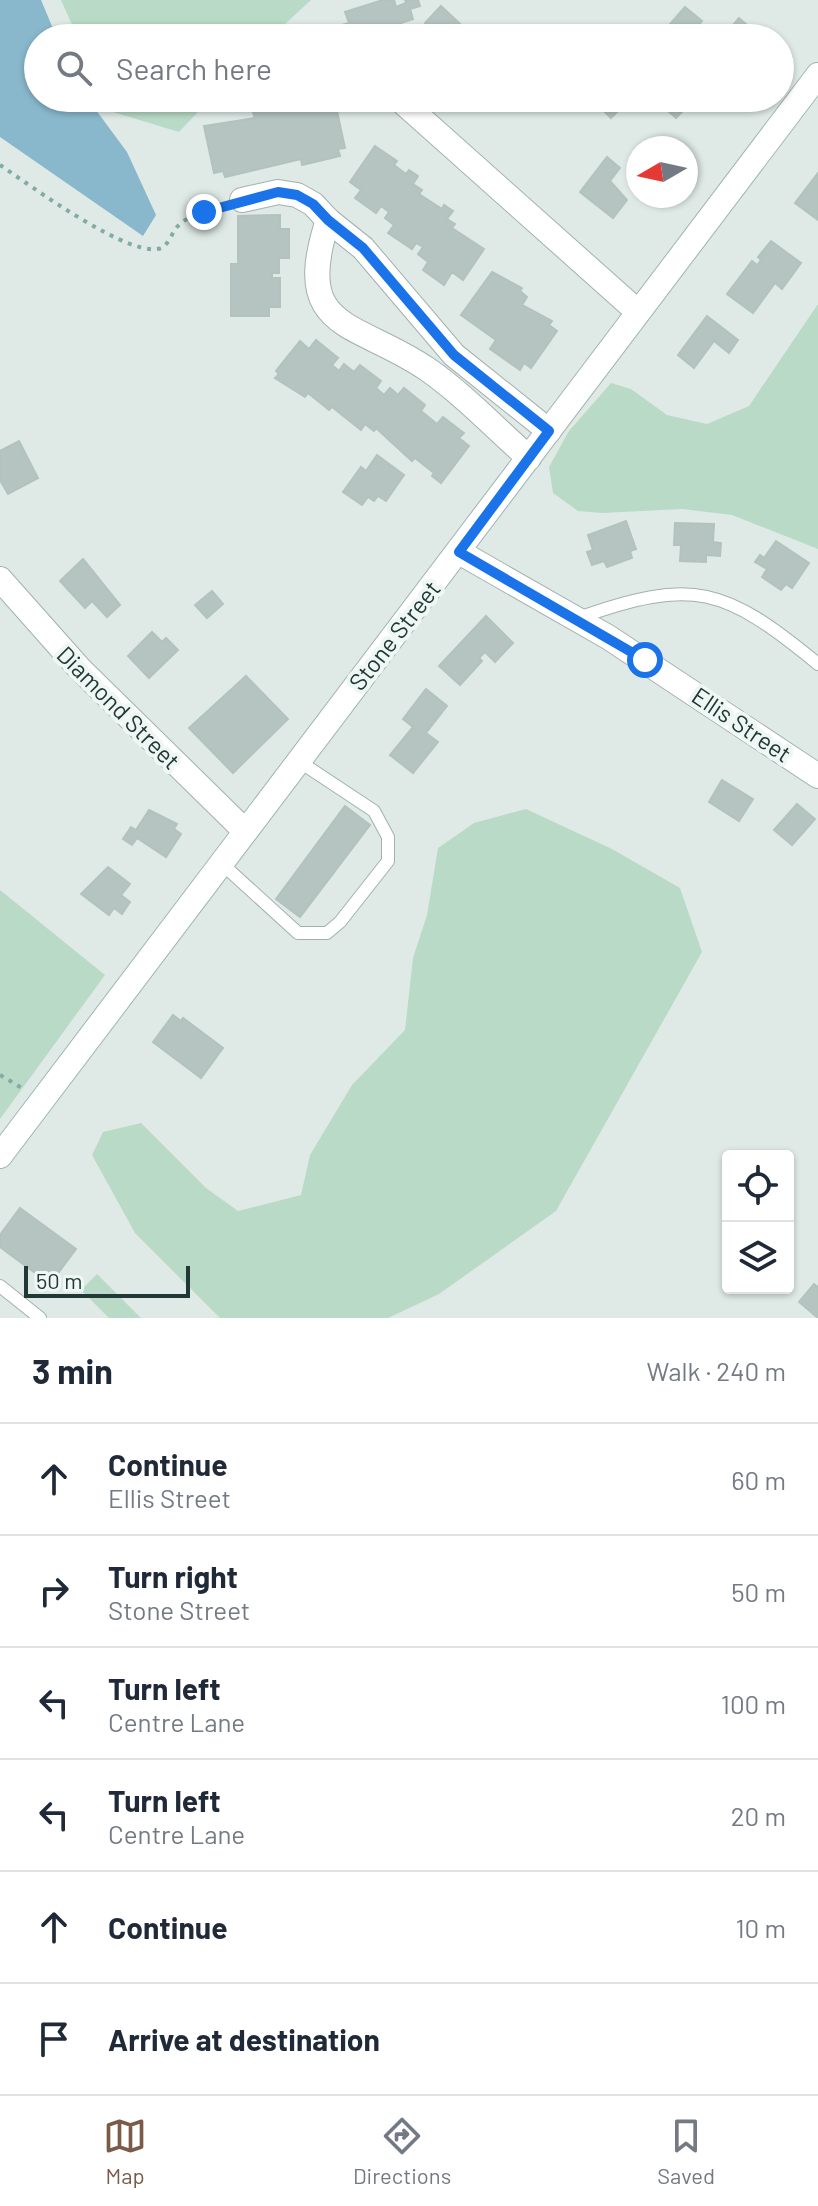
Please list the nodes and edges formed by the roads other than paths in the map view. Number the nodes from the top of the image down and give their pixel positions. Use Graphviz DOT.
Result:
graph roads {
  1 [pos="818,75"];
  2 [pos="794,107"];
  3 [pos="414,112"];
  4 [pos="790,112"];
  5 [pos="242,200"];
  6 [pos="328,220"];
  7 [pos="638,312"];
  8 [pos="431,331"];
  9 [pos="410,358"];
  10 [pos="549,431"];
  11 [pos="529,458"];
  12 [pos="459,552"];
  13 [pos="0,579"];
  14 [pos="576,619"];
  15 [pos="818,664"];
  16 [pos="297,760"];
  17 [pos="818,776"];
  18 [pos="244,830"];
  19 [pos="220,862"];
  20 [pos="0,1156"];
  21 [pos="0,1286"];
  22 [pos="40,1318"];
  1 -- 2 [label="street, Stone Street"];
  3 -- 7 [label="street"];
  4 -- 7 [label="street, Stone Street"];
  5 -- 6 [label="street"];
  6 -- 8 [label="street"];
  6 -- 9 [label="street"];
  7 -- 10 [label="street, Stone Street"];
  8 -- 9 [label="street"];
  8 -- 10 [label="street"];
  9 -- 11 [label="street"];
  10 -- 11 [label="street, Stone Street"];
  11 -- 12 [label="street, Stone Street"];
  12 -- 14 [label="street, Ellis Street"];
  12 -- 16 [label="street, Stone Street"];
  13 -- 18 [label="street, Diamond Street"];
  14 -- 15 [label="lane"];
  14 -- 17 [label="street, Ellis Street"];
  16 -- 18 [label="street, Stone Street"];
  16 -- 19 [label="lane"];
  18 -- 19 [label="street, Stone Street"];
  19 -- 20 [label="street, Stone Street"];
  21 -- 22 [label="lane"];
}
